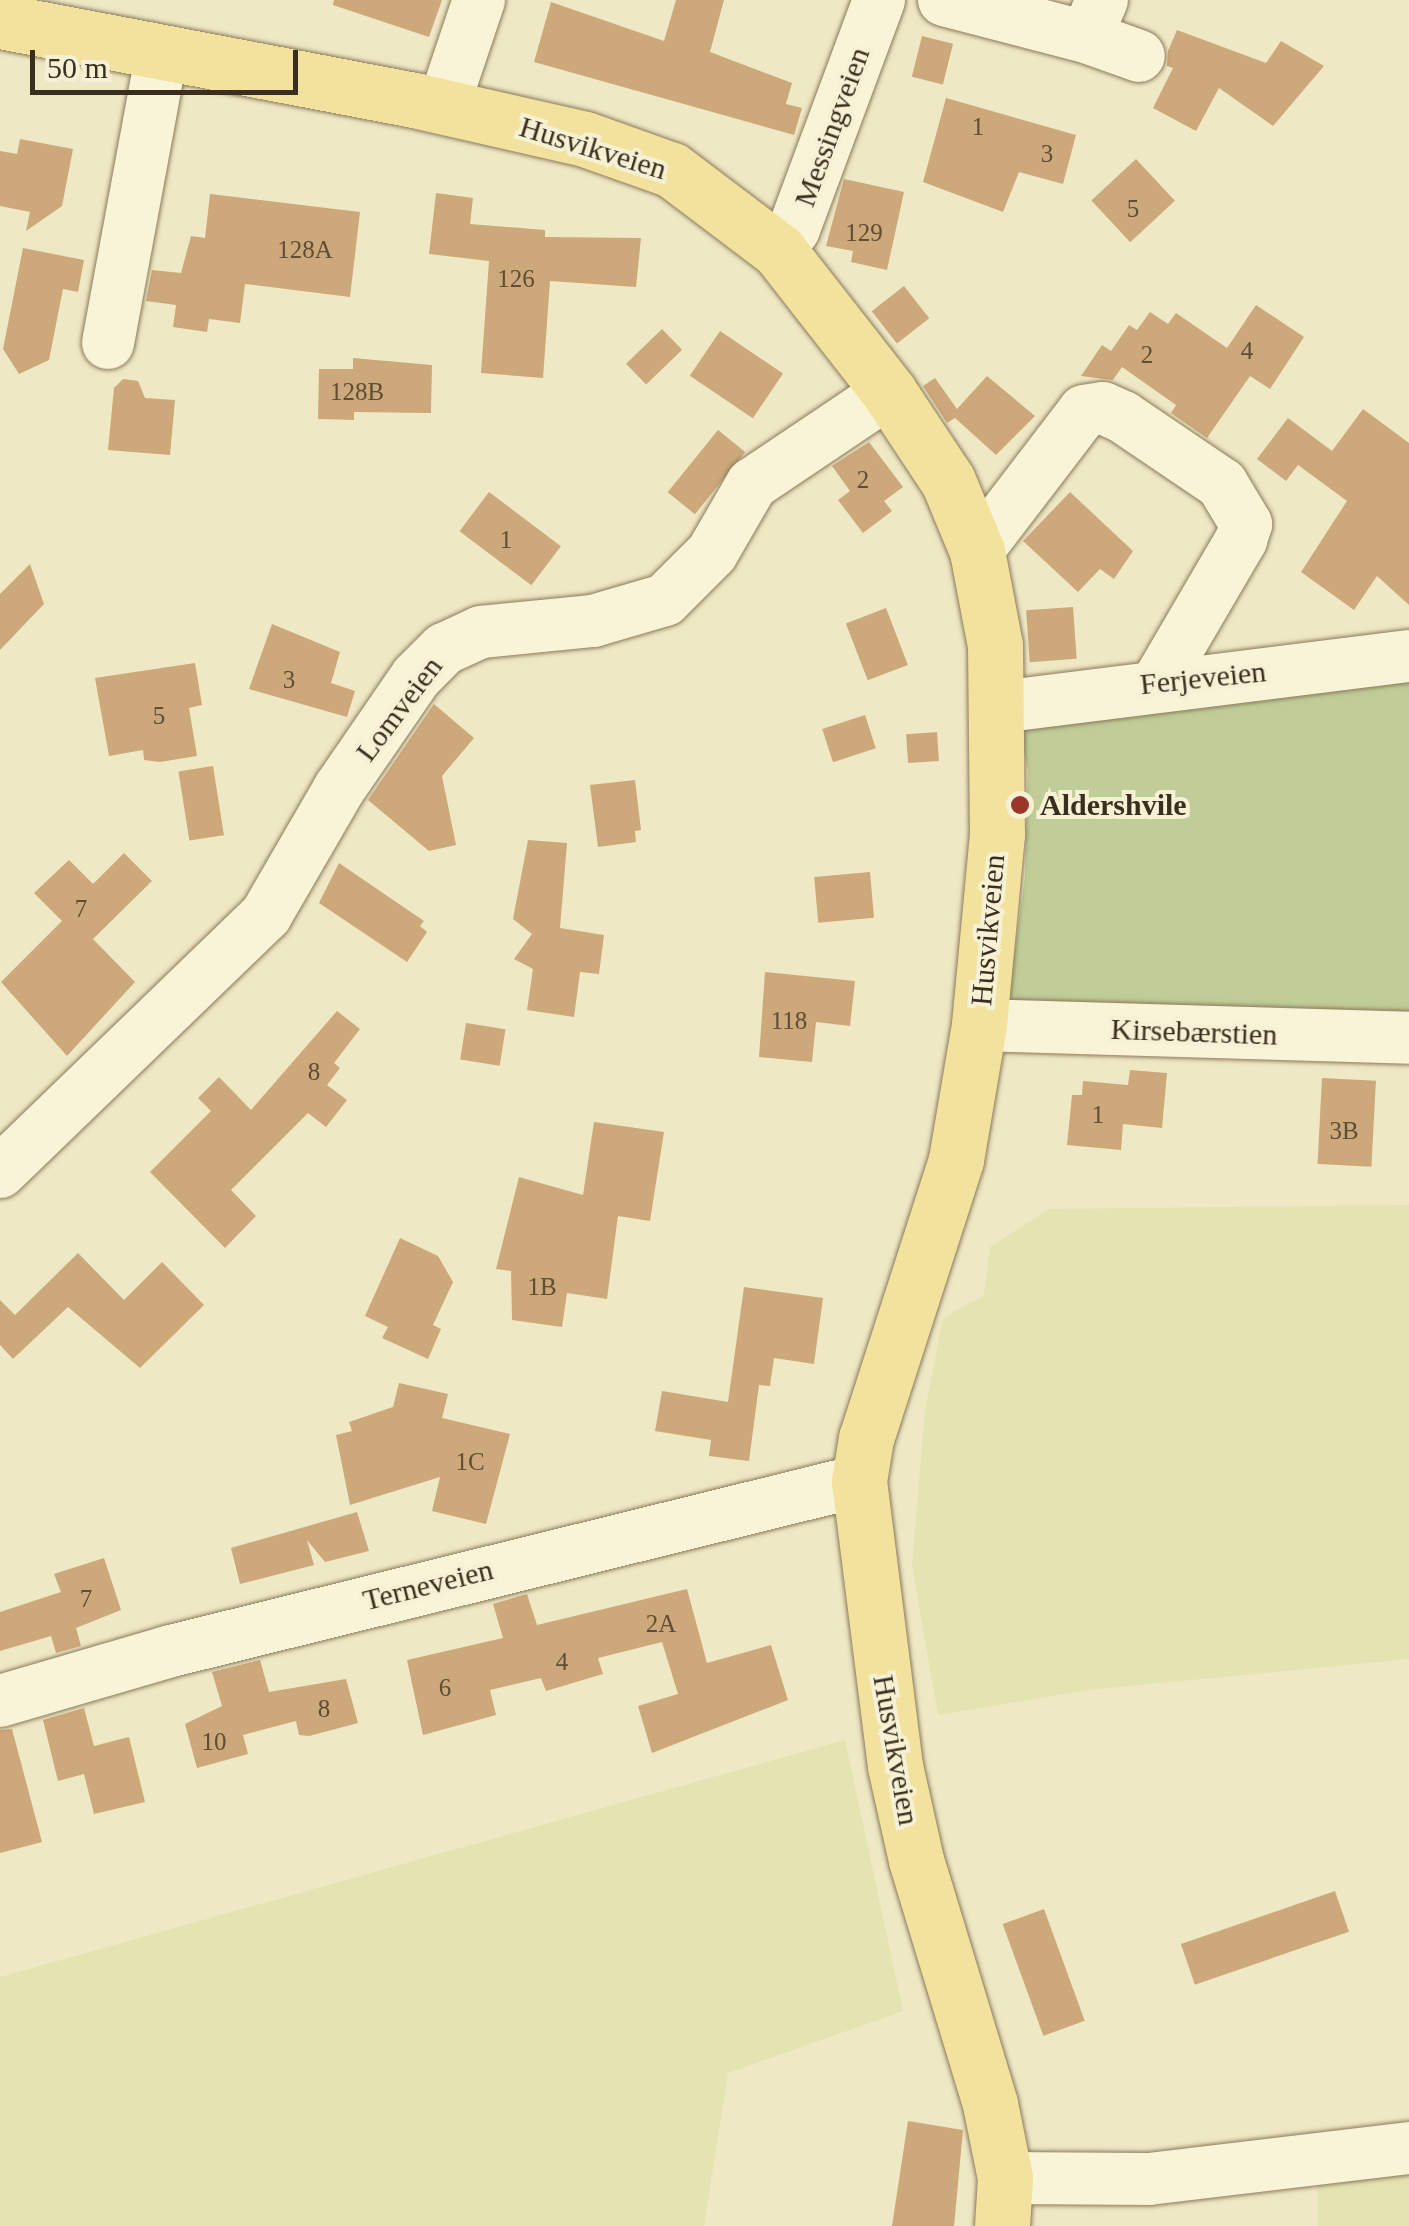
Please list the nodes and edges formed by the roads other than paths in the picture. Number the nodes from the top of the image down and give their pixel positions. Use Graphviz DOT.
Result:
graph roads {
  1 [pos="478,0"];
  2 [pos="879,0"];
  3 [pos="944,0"];
  4 [pos="20,16"];
  5 [pos="1094,18"];
  6 [pos="162,53"];
  7 [pos="1140,56"];
  8 [pos="443,107"];
  9 [pos="779,250"];
  10 [pos="108,344"];
  11 [pos="890,392"];
  12 [pos="976,551"];
  13 [pos="1409,656"];
  14 [pos="1158,682"];
  15 [pos="999,708"];
  16 [pos="979,1025"];
  17 [pos="1409,1038"];
  18 [pos="0,1172"];
  19 [pos="859,1481"];
  20 [pos="0,1701"];
  21 [pos="1409,2148"];
  22 [pos="1003,2202"];
  1 -- 8 [label="street"];
  2 -- 9 [label="street, Messingveien"];
  3 -- 5 [label="street"];
  4 -- 6 [label="main road, Husvikveien"];
  5 -- 7 [label="street"];
  6 -- 8 [label="main road, Husvikveien"];
  6 -- 10 [label="street"];
  8 -- 9 [label="main road, Husvikveien"];
  9 -- 11 [label="main road, Husvikveien"];
  11 -- 12 [label="main road, Husvikveien"];
  11 -- 18 [label="street, Lomveien"];
  12 -- 14 [label="street"];
  12 -- 15 [label="main road, Husvikveien"];
  13 -- 14 [label="street, Ferjeveien"];
  14 -- 15 [label="street, Ferjeveien"];
  15 -- 16 [label="main road, Husvikveien"];
  16 -- 17 [label="street, Kirsebærstien"];
  16 -- 19 [label="main road, Husvikveien"];
  19 -- 20 [label="street, Terneveien"];
  19 -- 22 [label="main road, Husvikveien"];
  21 -- 22 [label="street, Husvikveien"];
}
